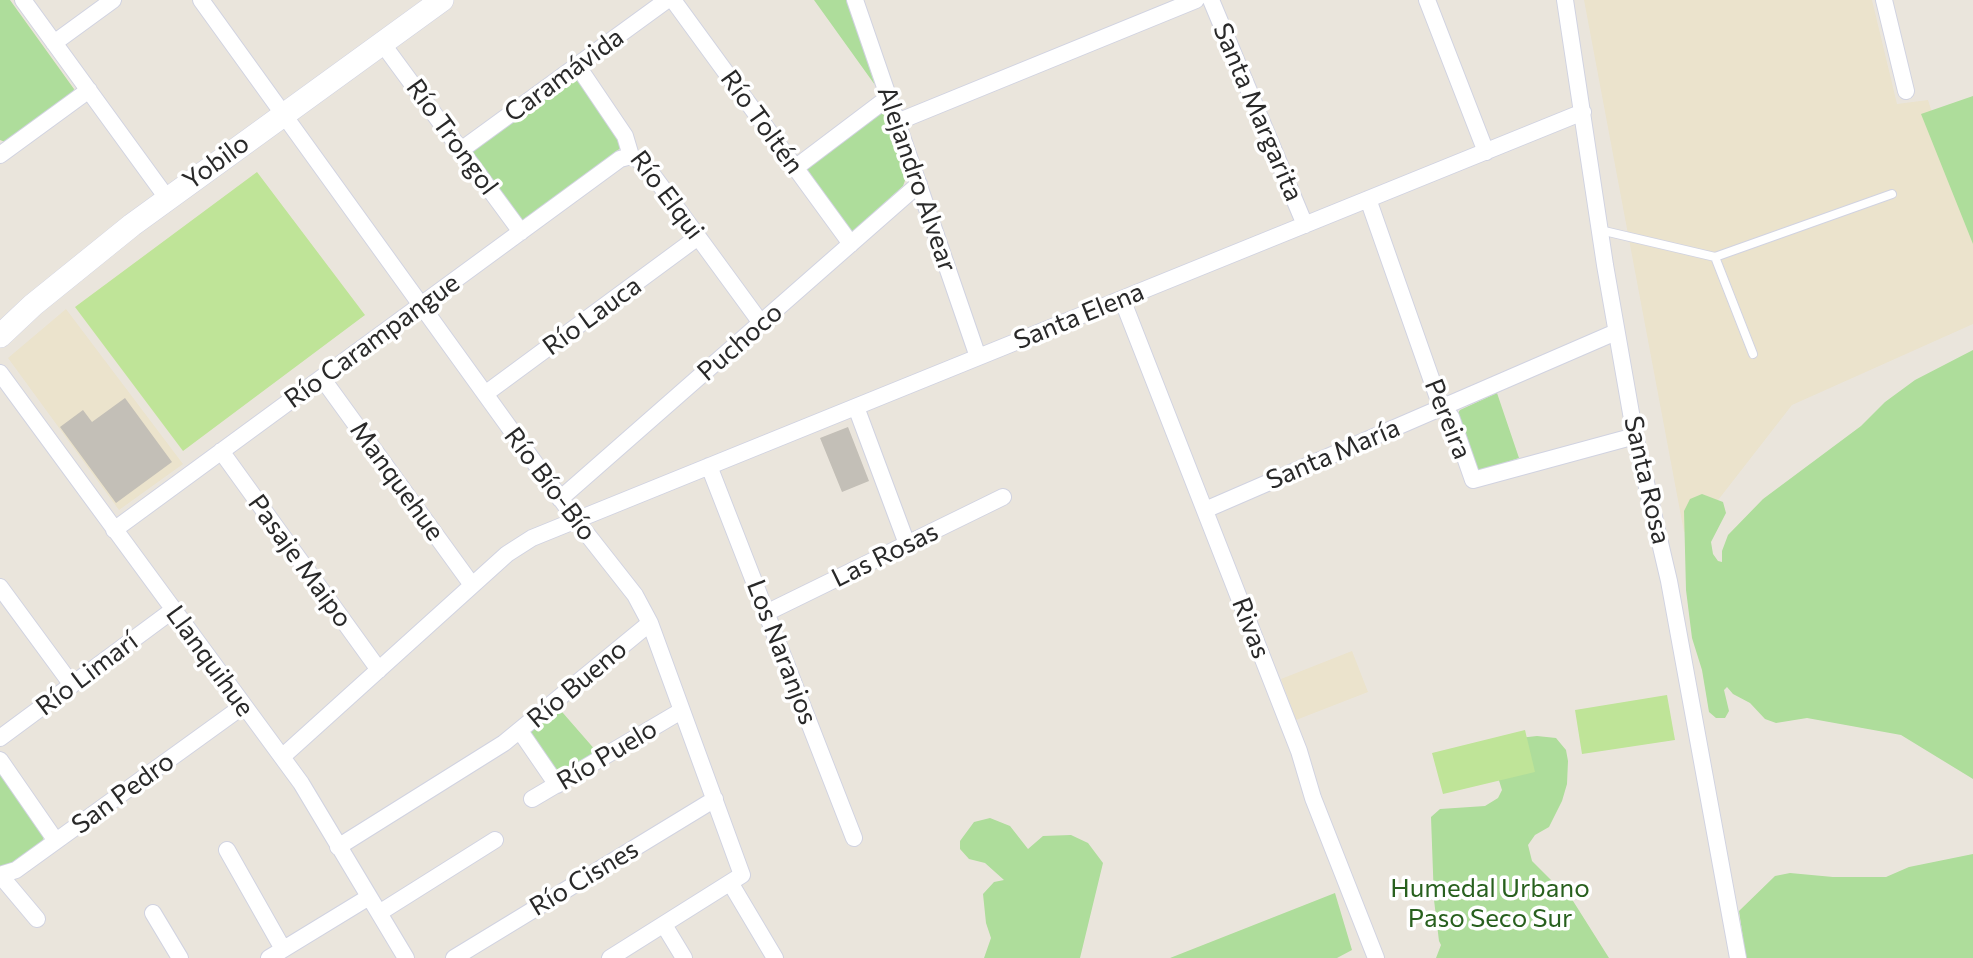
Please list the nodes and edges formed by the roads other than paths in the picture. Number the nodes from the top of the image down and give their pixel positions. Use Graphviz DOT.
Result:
graph roads {
  1 [pos="23,0"];
  2 [pos="113,0"];
  3 [pos="442,0"];
  4 [pos="667,0"];
  5 [pos="673,0"];
  6 [pos="855,0"];
  7 [pos="1196,0"];
  8 [pos="1211,0"];
  9 [pos="1427,0"];
  10 [pos="1565,0"];
  11 [pos="1884,0"];
  12 [pos="208,3"];
  13 [pos="54,43"];
  14 [pos="382,43"];
  15 [pos="577,65"];
  16 [pos="89,90"];
  17 [pos="1906,91"];
  18 [pos="889,97"];
  19 [pos="1583,112"];
  20 [pos="283,114"];
  21 [pos="898,122"];
  22 [pos="461,150"];
  23 [pos="1486,152"];
  24 [pos="0,155"];
  25 [pos="632,156"];
  26 [pos="795,168"];
  27 [pos="919,184"];
  28 [pos="1892,194"];
  29 [pos="167,198"];
  30 [pos="1368,199"];
  31 [pos="1304,225"];
  32 [pos="1600,230"];
  33 [pos="521,232"];
  34 [pos="698,237"];
  35 [pos="851,244"];
  36 [pos="1715,257"];
  37 [pos="1122,299"];
  38 [pos="421,305"];
  39 [pos="761,323"];
  40 [pos="1616,332"];
  41 [pos="0,336"];
  42 [pos="1753,354"];
  43 [pos="978,357"];
  44 [pos="0,373"];
  45 [pos="322,378"];
  46 [pos="485,394"];
  47 [pos="856,407"];
  48 [pos="1444,407"];
  49 [pos="1635,436"];
  50 [pos="221,451"];
  51 [pos="709,466"];
  52 [pos="1003,497"];
  53 [pos="560,499"];
  54 [pos="1205,510"];
  55 [pos="576,520"];
  56 [pos="114,530"];
  57 [pos="907,544"];
  58 [pos="472,585"];
  59 [pos="2,593"];
  60 [pos="173,610"];
  61 [pos="766,613"];
  62 [pos="650,623"];
  63 [pos="379,670"];
  64 [pos="72,685"];
  65 [pos="243,706"];
  66 [pos="681,711"];
  67 [pos="520,731"];
  68 [pos="0,738"];
  69 [pos="282,757"];
  70 [pos="0,760"];
  71 [pos="557,785"];
  72 [pos="533,799"];
  73 [pos="715,799"];
  74 [pos="854,838"];
  75 [pos="495,840"];
  76 [pos="57,841"];
  77 [pos="338,847"];
  78 [pos="227,850"];
  79 [pos="0,875"];
  80 [pos="731,884"];
  81 [pos="369,897"];
  82 [pos="153,913"];
  83 [pos="379,914"];
  84 [pos="37,919"];
  85 [pos="664,925"];
  86 [pos="276,954"];
  87 [pos="180,958"];
  88 [pos="406,958"];
  89 [pos="454,958"];
  90 [pos="610,958"];
  91 [pos="684,958"];
  92 [pos="775,958"];
  93 [pos="1376,958"];
  94 [pos="1738,958"];
  1 -- 13 [label="street"];
  2 -- 13 [label="street"];
  3 -- 14 [label="main road, Yobilo"];
  4 -- 15 [label="street, Caramávida"];
  5 -- 26 [label="street, Río Toltén"];
  6 -- 18 [label="street, Alejandro Alvear"];
  7 -- 21 [label="street"];
  8 -- 31 [label="street, Santa Margarita"];
  9 -- 23 [label="street"];
  10 -- 19 [label="street, Santa Rosa"];
  11 -- 17 [label="street"];
  12 -- 20 [label="street, Río Bío-Bío"];
  13 -- 16 [label="street"];
  14 -- 20 [label="main road, Yobilo"];
  14 -- 22 [label="street, Río Trongol"];
  15 -- 22 [label="street, Caramávida"];
  15 -- 25 [label="street, Río Elqui"];
  16 -- 24 [label="street"];
  16 -- 29 [label="street"];
  18 -- 21 [label="street, Alejandro Alvear"];
  18 -- 26 [label="street"];
  19 -- 23 [label="street, Santa Elena"];
  19 -- 32 [label="street, Santa Rosa"];
  20 -- 29 [label="main road, Yobilo"];
  20 -- 38 [label="street, Río Bío-Bío"];
  21 -- 27 [label="street, Alejandro Alvear"];
  22 -- 33 [label="street, Río Trongol"];
  23 -- 30 [label="street, Santa Elena"];
  25 -- 33 [label="street, Río Carampangue"];
  25 -- 34 [label="street, Río Elqui"];
  26 -- 35 [label="street, Río Toltén"];
  27 -- 35 [label="street, Puchoco"];
  27 -- 43 [label="street, Alejandro Alvear"];
  28 -- 36 [label="lane"];
  29 -- 41 [label="main road, Yobilo"];
  30 -- 31 [label="street, Santa Elena"];
  30 -- 48 [label="street, Pereira"];
  31 -- 37 [label="street, Santa Elena"];
  32 -- 36 [label="lane"];
  32 -- 40 [label="street, Santa Rosa"];
  33 -- 38 [label="street, Río Carampangue"];
  34 -- 39 [label="street, Río Elqui"];
  34 -- 46 [label="street, Río Lauca"];
  35 -- 39 [label="street, Puchoco"];
  36 -- 42 [label="lane"];
  37 -- 43 [label="street, Santa Elena"];
  37 -- 54 [label="street, Rivas"];
  38 -- 45 [label="street, Río Carampangue"];
  38 -- 46 [label="street, Río Bío-Bío"];
  39 -- 53 [label="street, Puchoco"];
  40 -- 48 [label="street, Santa María"];
  40 -- 49 [label="street, Santa Rosa"];
  43 -- 47 [label="street, Santa Elena"];
  44 -- 56 [label="street, Llanquihue"];
  45 -- 50 [label="street, Río Carampangue"];
  45 -- 58 [label="street, Manquehue"];
  46 -- 53 [label="street, Río Bío-Bío"];
  47 -- 51 [label="street, Santa Elena"];
  47 -- 57 [label="street"];
  48 -- 49 [label="street, Pereira"];
  48 -- 54 [label="street, Santa María"];
  49 -- 94 [label="street, Santa Rosa"];
  50 -- 56 [label="street, Río Carampangue"];
  50 -- 63 [label="street, Pasaje Maipo"];
  51 -- 55 [label="street, Santa Elena"];
  51 -- 61 [label="street, Los Naranjos"];
  52 -- 57 [label="street, Las Rosas"];
  53 -- 55 [label="street, Río Bío-Bío"];
  54 -- 93 [label="street, Rivas"];
  55 -- 58 [label="street"];
  55 -- 62 [label="street, Río Bío-Bío"];
  56 -- 60 [label="street, Llanquihue"];
  57 -- 61 [label="street, Las Rosas"];
  58 -- 63 [label="street"];
  59 -- 64 [label="street"];
  60 -- 64 [label="street, Río Limarí"];
  60 -- 65 [label="street, Llanquihue"];
  61 -- 74 [label="street, Los Naranjos"];
  62 -- 66 [label="street, Río Bío-Bío"];
  62 -- 67 [label="street, Río Bueno"];
  63 -- 69 [label="street"];
  64 -- 68 [label="street, Río Limarí"];
  65 -- 69 [label="street, Llanquihue"];
  65 -- 76 [label="street, San Pedro"];
  66 -- 71 [label="street, Río Puelo"];
  66 -- 73 [label="street, Río Bío-Bío"];
  67 -- 71 [label="street"];
  67 -- 77 [label="street, Río Bueno"];
  69 -- 77 [label="street, Llanquihue"];
  70 -- 76 [label="street"];
  71 -- 72 [label="street, Río Puelo"];
  73 -- 80 [label="street, Río Bío-Bío"];
  73 -- 89 [label="street, Río Cisnes"];
  75 -- 83 [label="street"];
  76 -- 79 [label="street, San Pedro"];
  77 -- 81 [label="street, Llanquihue"];
  78 -- 86 [label="street"];
  79 -- 84 [label="street"];
  80 -- 85 [label="street"];
  80 -- 92 [label="street"];
  81 -- 83 [label="street, Llanquihue"];
  81 -- 86 [label="street"];
  82 -- 87 [label="street"];
  83 -- 88 [label="street, Llanquihue"];
  85 -- 90 [label="street"];
  85 -- 91 [label="street"];
}
